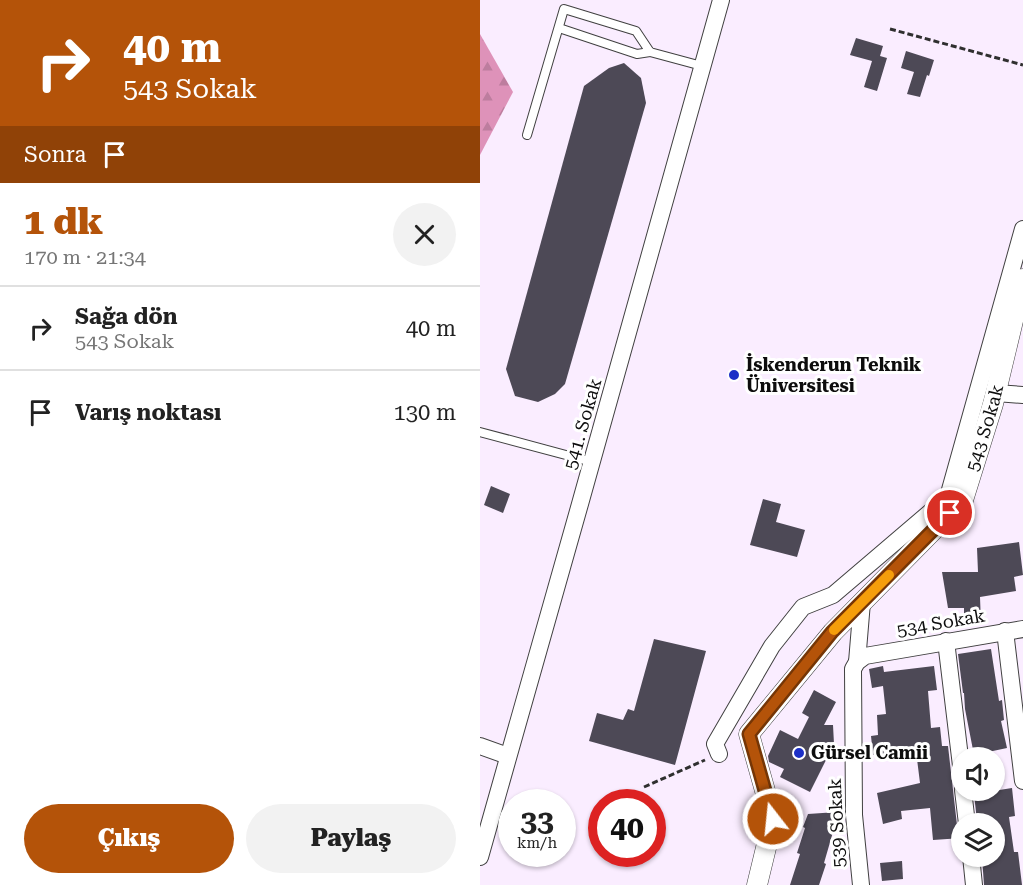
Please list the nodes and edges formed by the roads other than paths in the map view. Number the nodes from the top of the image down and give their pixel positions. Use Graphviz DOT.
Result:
graph roads {
  1 [pos="707,0"];
  2 [pos="719,7"];
  3 [pos="559,28"];
  4 [pos="650,52"];
  5 [pos="702,66"];
  6 [pos="527,135"];
  7 [pos="1023,229"];
  8 [pos="1023,279"];
  9 [pos="996,393"];
  10 [pos="1023,395"];
  11 [pos="480,432"];
  12 [pos="592,462"];
  13 [pos="862,602"];
  14 [pos="1023,628"];
  15 [pos="1005,631"];
  16 [pos="946,641"];
  17 [pos="861,659"];
  18 [pos="1021,739"];
  19 [pos="480,746"];
  20 [pos="959,747"];
  21 [pos="719,754"];
  22 [pos="508,756"];
  23 [pos="1023,781"];
  24 [pos="480,857"];
  25 [pos="972,867"];
  26 [pos="757,885"];
  27 [pos="861,885"];
  28 [pos="974,885"];
  1 -- 2 [label="street"];
  2 -- 5 [label="street, 541. Sokak"];
  3 -- 4 [label="lane"];
  3 -- 4 [label="lane"];
  3 -- 6 [label="lane"];
  4 -- 5 [label="lane"];
  5 -- 12 [label="street, 541. Sokak"];
  7 -- 21 [label="street"];
  8 -- 9 [label="street, 543 Sokak"];
  9 -- 10 [label="street"];
  9 -- 13 [label="street, 543 Sokak"];
  11 -- 12 [label="lane"];
  12 -- 22 [label="street, 541. Sokak"];
  13 -- 17 [label="street, 539 Sokak"];
  13 -- 26 [label="street, 543 Sokak"];
  14 -- 15 [label="street, 534 Sokak"];
  15 -- 16 [label="street, 534 Sokak"];
  15 -- 18 [label="street"];
  16 -- 17 [label="street, 534 Sokak"];
  16 -- 20 [label="street"];
  17 -- 27 [label="street, 539 Sokak"];
  18 -- 23 [label="street"];
  19 -- 22 [label="street"];
  22 -- 24 [label="street, 541. Sokak"];
  25 -- 28 [label="street"];
}
